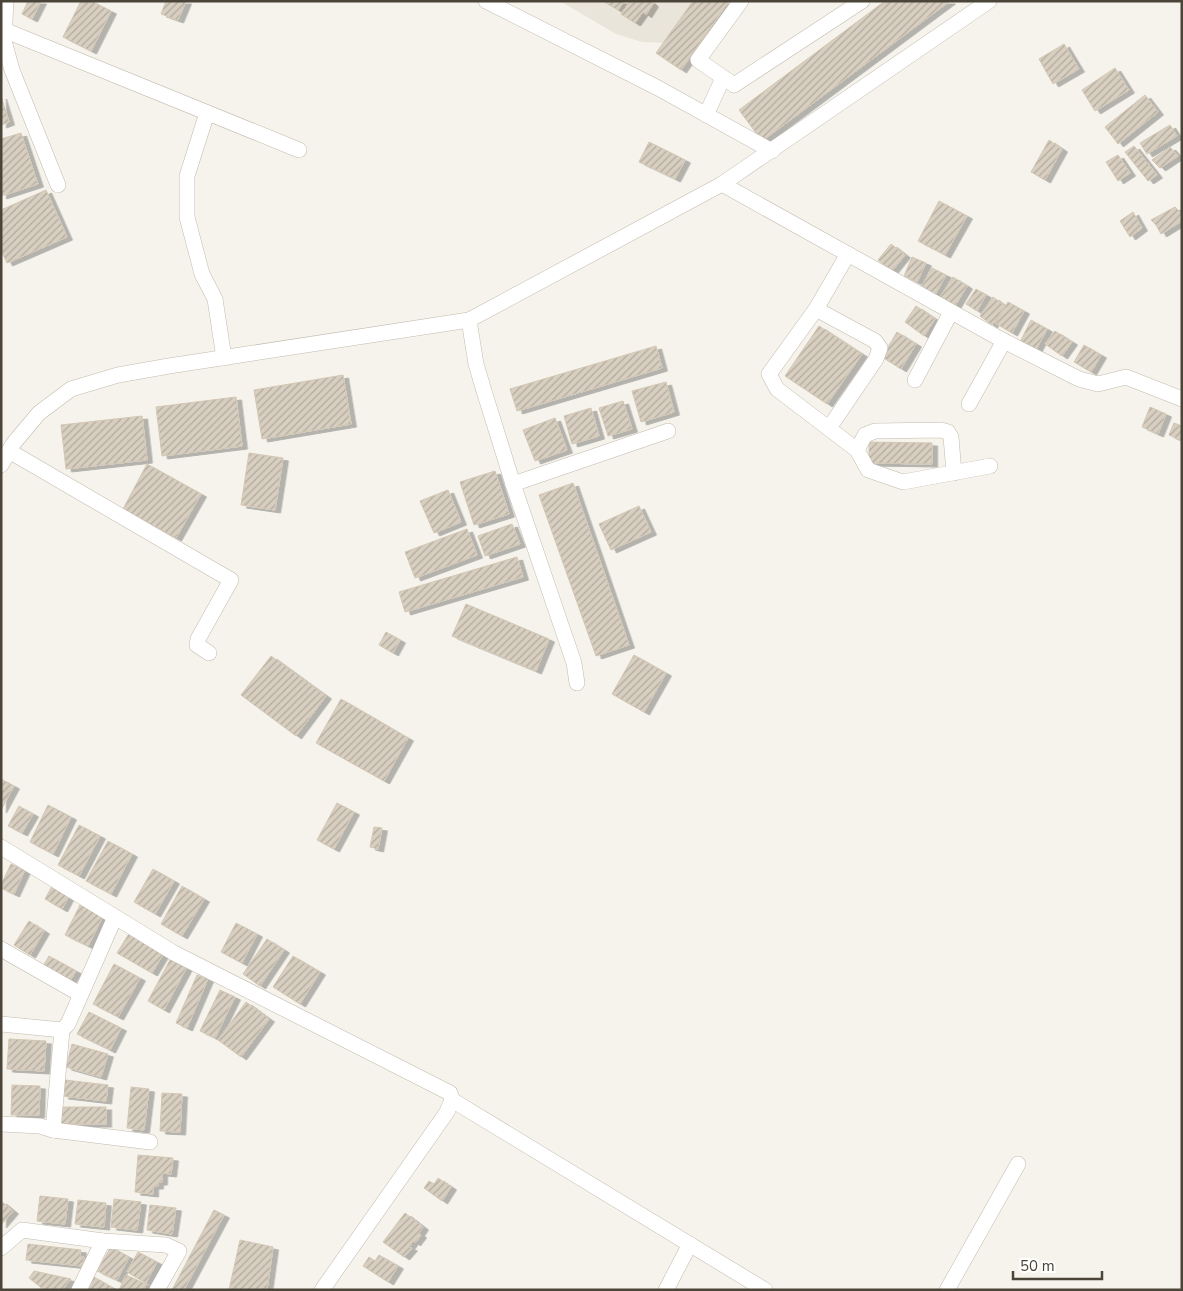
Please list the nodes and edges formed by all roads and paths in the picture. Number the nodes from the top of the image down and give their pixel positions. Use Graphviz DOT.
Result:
graph roads {
  1 [pos="6,1"];
  2 [pos="486,1"];
  3 [pos="741,1"];
  4 [pos="862,1"];
  5 [pos="988,2"];
  6 [pos="4,30"];
  7 [pos="723,78"];
  8 [pos="207,113"];
  9 [pos="706,115"];
  10 [pos="299,150"];
  11 [pos="772,150"];
  12 [pos="722,184"];
  13 [pos="58,185"];
  14 [pos="848,254"];
  15 [pos="816,308"];
  16 [pos="951,312"];
  17 [pos="469,320"];
  18 [pos="1004,341"];
  19 [pos="224,358"];
  20 [pos="915,380"];
  21 [pos="1182,399"];
  22 [pos="969,404"];
  23 [pos="829,428"];
  24 [pos="668,431"];
  25 [pos="857,450"];
  26 [pos="9,451"];
  27 [pos="1,465"];
  28 [pos="990,466"];
  29 [pos="954,473"];
  30 [pos="513,484"];
  31 [pos="209,653"];
  32 [pos="577,683"];
  33 [pos="1,847"];
  34 [pos="115,917"];
  35 [pos="1,949"];
  36 [pos="80,994"];
  37 [pos="1,1024"];
  38 [pos="62,1030"];
  39 [pos="452,1100"];
  40 [pos="1,1124"];
  41 [pos="52,1130"];
  42 [pos="150,1142"];
  43 [pos="1018,1164"];
  44 [pos="103,1241"];
  45 [pos="690,1244"];
  46 [pos="1,1248"];
  47 [pos="78,1290"];
  48 [pos="158,1290"];
  49 [pos="322,1290"];
  50 [pos="666,1290"];
  51 [pos="765,1290"];
  52 [pos="947,1290"];
  1 -- 6 [label="street"];
  2 -- 9 [label="street"];
  3 -- 7 [label="street"];
  4 -- 7 [label="street"];
  5 -- 11 [label="street"];
  6 -- 8 [label="street"];
  6 -- 13 [label="street"];
  7 -- 9 [label="street"];
  8 -- 10 [label="street"];
  8 -- 19 [label="street"];
  9 -- 11 [label="street"];
  11 -- 12 [label="street"];
  12 -- 14 [label="street"];
  12 -- 17 [label="street"];
  14 -- 15 [label="street"];
  14 -- 16 [label="street"];
  15 -- 23 [label="street"];
  15 -- 23 [label="street"];
  16 -- 18 [label="street"];
  16 -- 20 [label="street"];
  17 -- 19 [label="street"];
  17 -- 30 [label="street"];
  18 -- 21 [label="street"];
  18 -- 22 [label="street"];
  19 -- 26 [label="street"];
  23 -- 25 [label="street"];
  24 -- 30 [label="street"];
  25 -- 29 [label="street"];
  25 -- 29 [label="street"];
  26 -- 27 [label="street"];
  26 -- 31 [label="street"];
  28 -- 29 [label="street"];
  30 -- 32 [label="street"];
  33 -- 34 [label="street"];
  34 -- 36 [label="street"];
  34 -- 39 [label="street"];
  35 -- 36 [label="street"];
  36 -- 38 [label="street"];
  37 -- 38 [label="street"];
  38 -- 41 [label="street"];
  39 -- 45 [label="street"];
  39 -- 49 [label="street"];
  40 -- 41 [label="street"];
  41 -- 42 [label="street"];
  43 -- 52 [label="street"];
  44 -- 46 [label="street"];
  44 -- 47 [label="street"];
  44 -- 48 [label="street"];
  45 -- 50 [label="street"];
  45 -- 51 [label="street"];
}
